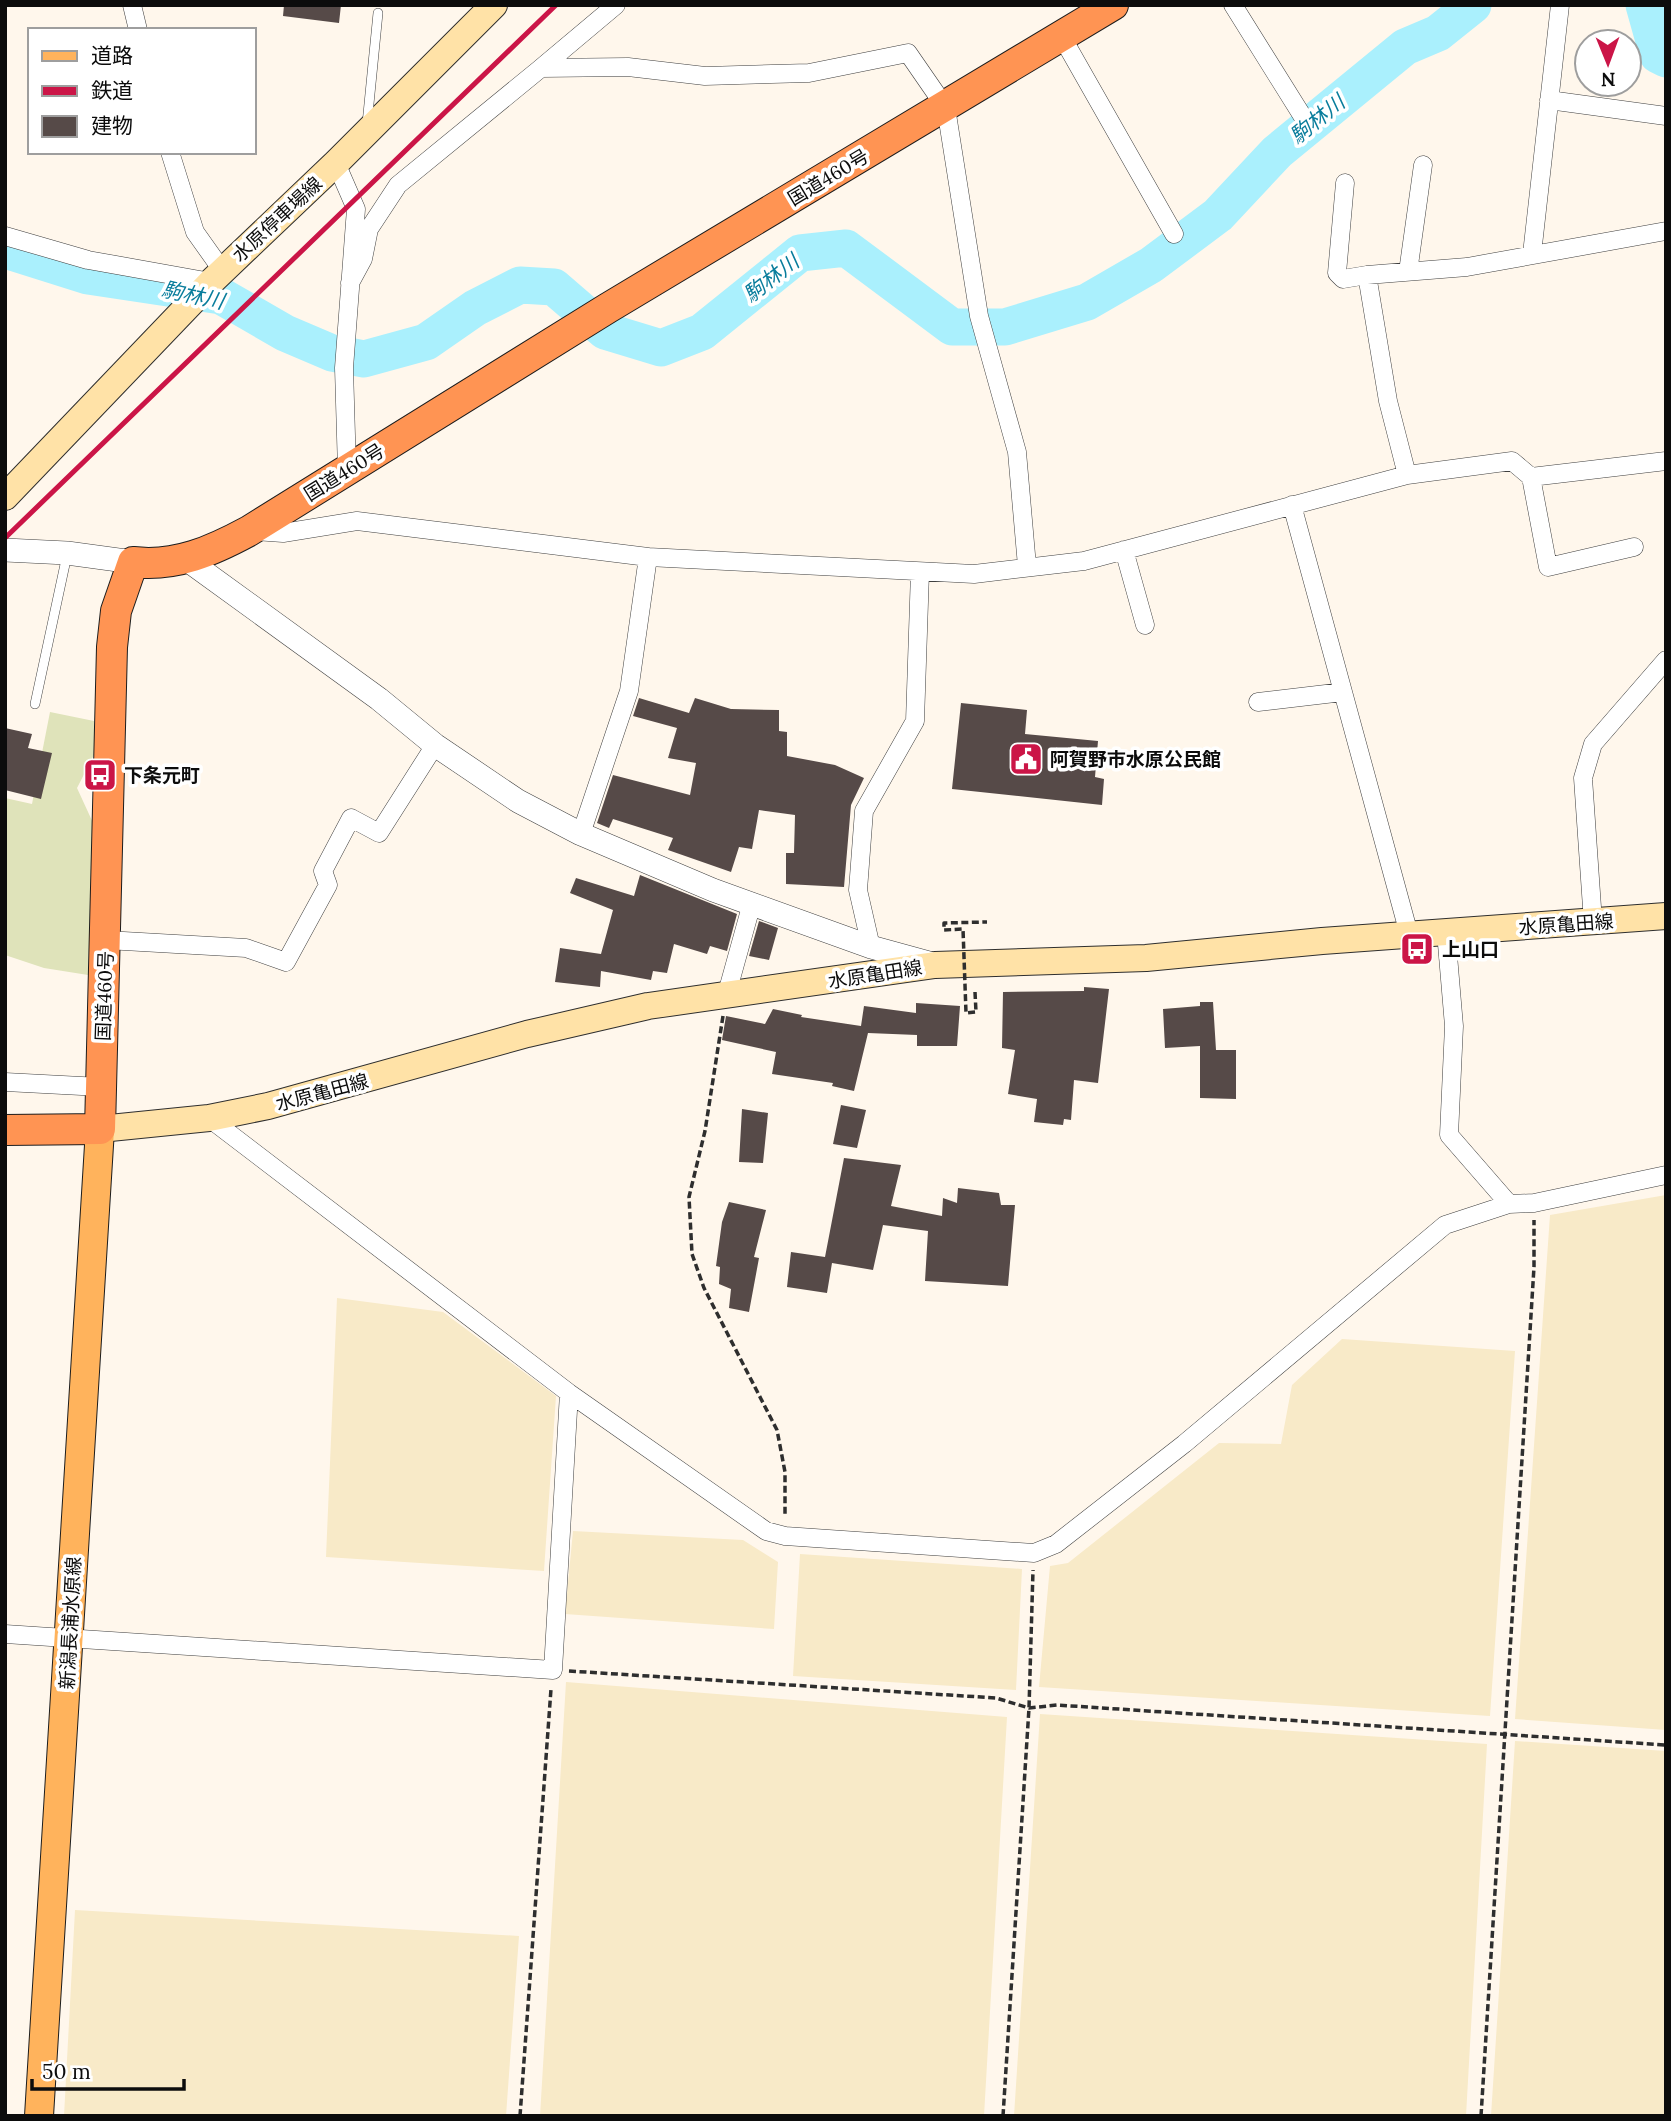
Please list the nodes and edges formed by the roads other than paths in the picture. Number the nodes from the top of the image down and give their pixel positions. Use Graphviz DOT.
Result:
graph roads {
  1 [pos="132,5"];
  2 [pos="494,5"];
  3 [pos="616,5"];
  4 [pos="1113,5"];
  5 [pos="1233,5"];
  6 [pos="1560,5"];
  7 [pos="378,13"];
  8 [pos="138,28"];
  9 [pos="1062,37"];
  10 [pos="541,68"];
  11 [pos="1549,100"];
  12 [pos="946,108"];
  13 [pos="1666,116"];
  14 [pos="1303,117"];
  15 [pos="366,132"];
  16 [pos="171,154"];
  17 [pos="336,163"];
  18 [pos="1423,165"];
  19 [pos="1345,183"];
  20 [pos="1666,231"];
  21 [pos="1174,234"];
  22 [pos="5,236"];
  23 [pos="1532,254"];
  24 [pos="1408,272"];
  25 [pos="1367,275"];
  26 [pos="217,276"];
  27 [pos="350,283"];
  28 [pos="1666,461"];
  29 [pos="347,470"];
  30 [pos="1407,475"];
  31 [pos="1531,477"];
  32 [pos="5,497"];
  33 [pos="1292,505"];
  34 [pos="249,531"];
  35 [pos="1634,547"];
  36 [pos="5,550"];
  37 [pos="1124,550"];
  38 [pos="67,553"];
  39 [pos="648,557"];
  40 [pos="186,559"];
  41 [pos="133,562"];
  42 [pos="1027,566"];
  43 [pos="920,572"];
  44 [pos="1145,625"];
  45 [pos="1666,660"];
  46 [pos="1343,692"];
  47 [pos="1258,702"];
  48 [pos="35,704"];
  49 [pos="435,745"];
  50 [pos="581,834"];
  51 [pos="752,903"];
  52 [pos="1666,916"];
  53 [pos="1593,922"];
  54 [pos="1446,932"];
  55 [pos="1409,934"];
  56 [pos="106,940"];
  57 [pos="870,947"];
  58 [pos="935,965"];
  59 [pos="727,993"];
  60 [pos="5,1082"];
  61 [pos="101,1087"];
  62 [pos="209,1118"];
  63 [pos="100,1129"];
  64 [pos="5,1130"];
  65 [pos="1666,1175"];
  66 [pos="1509,1204"];
  67 [pos="569,1393"];
  68 [pos="5,1634"];
  69 [pos="71,1638"];
  70 [pos="39,2116"];
  1 -- 8 [label="street"];
  2 -- 15 [label="main road, 水原停車場線"];
  3 -- 10 [label="street"];
  4 -- 9 [label="highway, 国道460号"];
  5 -- 14 [label="street"];
  6 -- 11 [label="street"];
  7 -- 15 [label="lane"];
  9 -- 12 [label="highway, 国道460号"];
  9 -- 21 [label="street"];
  10 -- 12 [label="street"];
  10 -- 27 [label="street"];
  11 -- 13 [label="street"];
  11 -- 23 [label="street"];
  12 -- 29 [label="highway, 国道460号"];
  12 -- 42 [label="street"];
  15 -- 17 [label="main road, 水原停車場線"];
  16 -- 26 [label="street"];
  17 -- 26 [label="main road, 水原停車場線"];
  17 -- 27 [label="street"];
  18 -- 24 [label="street"];
  19 -- 25 [label="street"];
  20 -- 23 [label="street"];
  22 -- 26 [label="street"];
  23 -- 24 [label="street"];
  24 -- 25 [label="street"];
  25 -- 30 [label="street"];
  26 -- 32 [label="main road, 水原停車場線"];
  27 -- 29 [label="street"];
  28 -- 31 [label="street"];
  29 -- 34 [label="highway, 国道460号"];
  30 -- 31 [label="street"];
  30 -- 33 [label="street"];
  31 -- 35 [label="street"];
  33 -- 37 [label="street"];
  33 -- 46 [label="street"];
  34 -- 39 [label="street"];
  34 -- 40 [label="highway, 国道460号"];
  36 -- 38 [label="street"];
  37 -- 42 [label="street"];
  37 -- 44 [label="street"];
  38 -- 41 [label="street"];
  38 -- 48 [label="lane"];
  39 -- 43 [label="street"];
  39 -- 50 [label="street"];
  40 -- 41 [label="highway, 国道460号"];
  40 -- 49 [label="street"];
  41 -- 56 [label="highway, 国道460号"];
  42 -- 43 [label="street"];
  43 -- 57 [label="street"];
  45 -- 53 [label="street"];
  46 -- 47 [label="street"];
  46 -- 55 [label="street"];
  49 -- 50 [label="street"];
  49 -- 56 [label="street"];
  50 -- 51 [label="street"];
  51 -- 57 [label="street"];
  51 -- 59 [label="street"];
  52 -- 53 [label="main road, 水原亀田線"];
  53 -- 54 [label="main road, 水原亀田線"];
  54 -- 55 [label="main road, 水原亀田線"];
  54 -- 66 [label="street"];
  55 -- 58 [label="main road, 水原亀田線"];
  56 -- 61 [label="highway, 国道460号"];
  57 -- 58 [label="street"];
  58 -- 59 [label="main road, 水原亀田線"];
  59 -- 62 [label="main road, 水原亀田線"];
  60 -- 61 [label="street"];
  61 -- 63 [label="highway, 国道460号"];
  62 -- 63 [label="main road, 水原亀田線"];
  62 -- 67 [label="street"];
  63 -- 64 [label="highway"];
  63 -- 69 [label="main road, 新潟長浦水原線"];
  65 -- 66 [label="street"];
  66 -- 67 [label="street"];
  67 -- 69 [label="street"];
  68 -- 69 [label="street"];
  69 -- 70 [label="main road, 新潟長浦水原線"];
}
